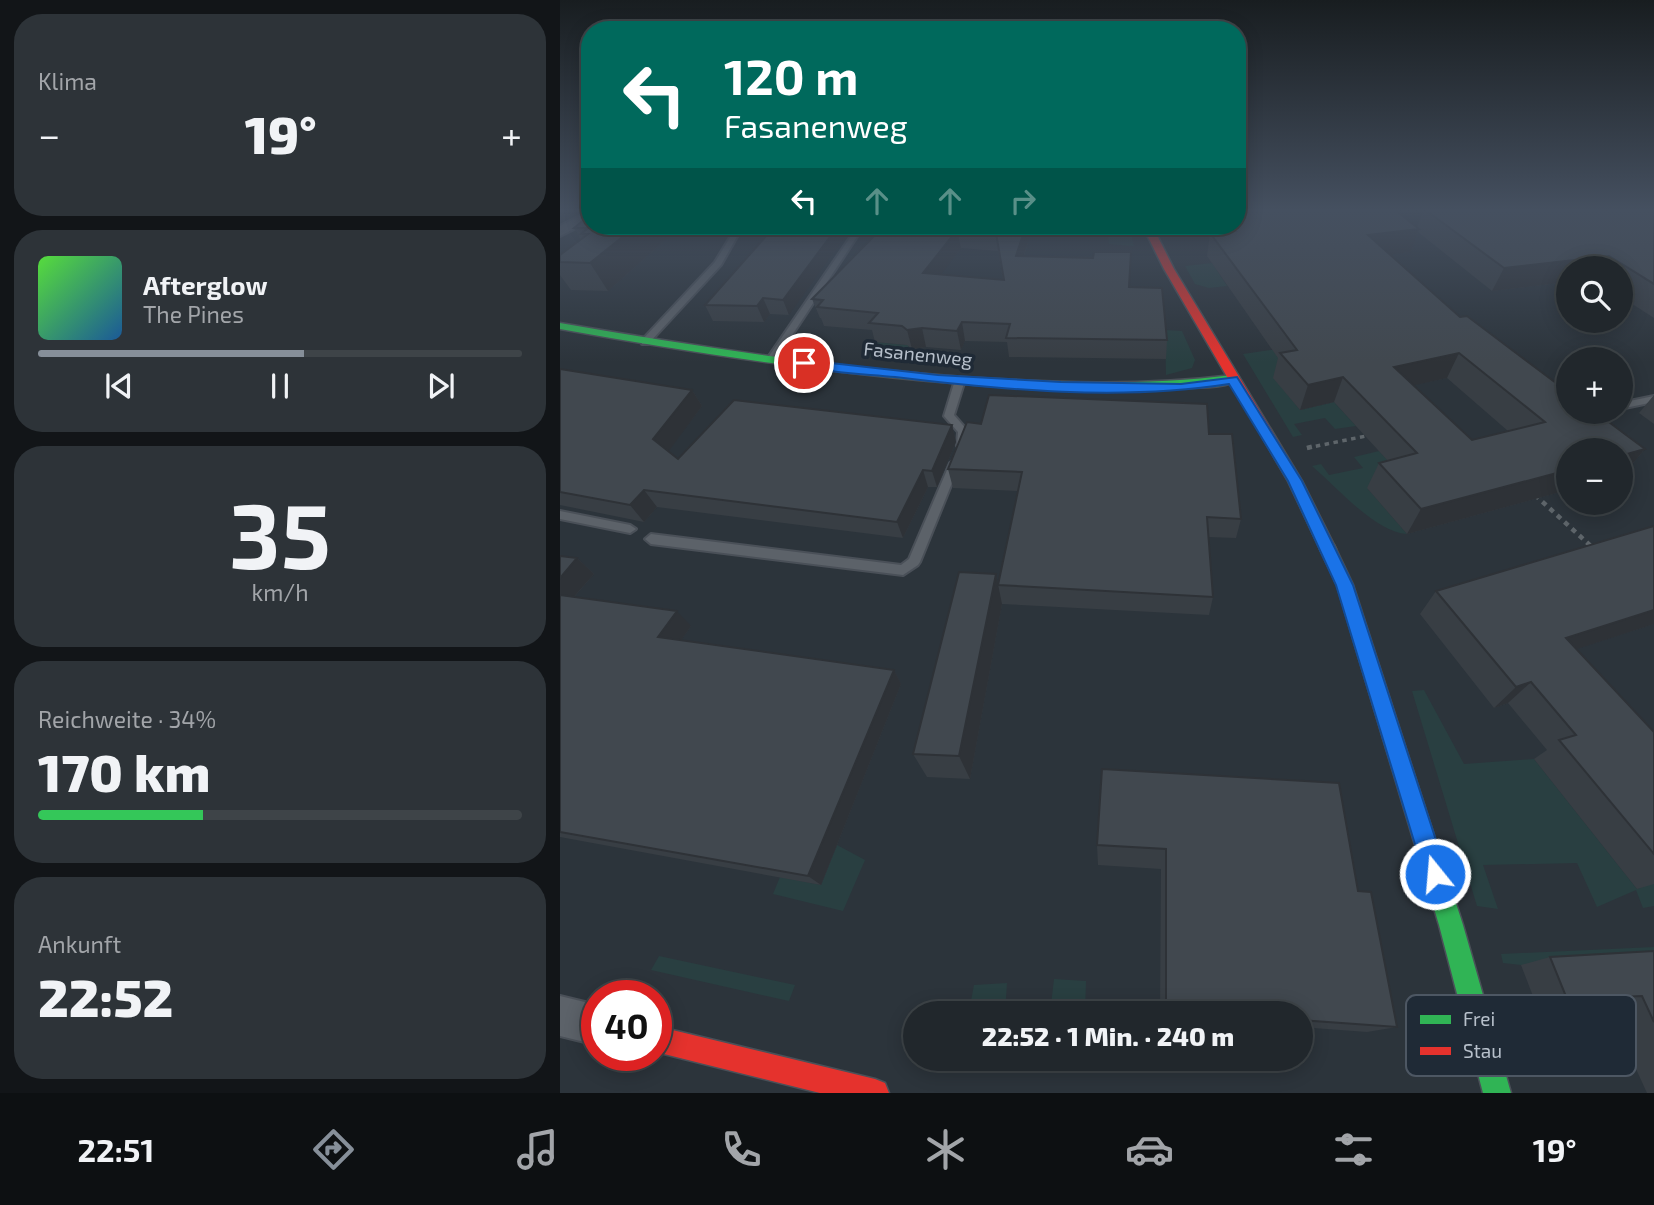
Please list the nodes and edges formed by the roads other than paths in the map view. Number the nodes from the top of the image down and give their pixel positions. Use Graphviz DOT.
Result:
graph roads {
  1 [pos="720,260"];
  2 [pos="838,260"];
  3 [pos="1164,260"];
  4 [pos="560,326"];
  5 [pos="645,342"];
  6 [pos="772,359"];
  7 [pos="1233,379"];
  8 [pos="960,380"];
  9 [pos="1654,399"];
  10 [pos="1633,404"];
  11 [pos="560,515"];
  12 [pos="630,529"];
  13 [pos="652,539"];
  14 [pos="1470,995"];
  15 [pos="560,1016"];
  16 [pos="581,1021"];
  17 [pos="672,1043"];
  18 [pos="1492,1076"];
  19 [pos="875,1093"];
  20 [pos="1497,1093"];
  1 -- 5 [label="lane"];
  2 -- 6 [label="lane"];
  3 -- 7 [label="street"];
  4 -- 5 [label="street, Fasanenweg"];
  5 -- 6 [label="street, Fasanenweg"];
  6 -- 8 [label="street, Fasanenweg"];
  7 -- 8 [label="street, Fasanenweg"];
  7 -- 14 [label="street"];
  8 -- 13 [label="lane"];
  9 -- 10 [label="lane"];
  11 -- 12 [label="lane"];
  15 -- 16 [label="street"];
  17 -- 19 [label="street"];
  18 -- 20 [label="street"];
}
